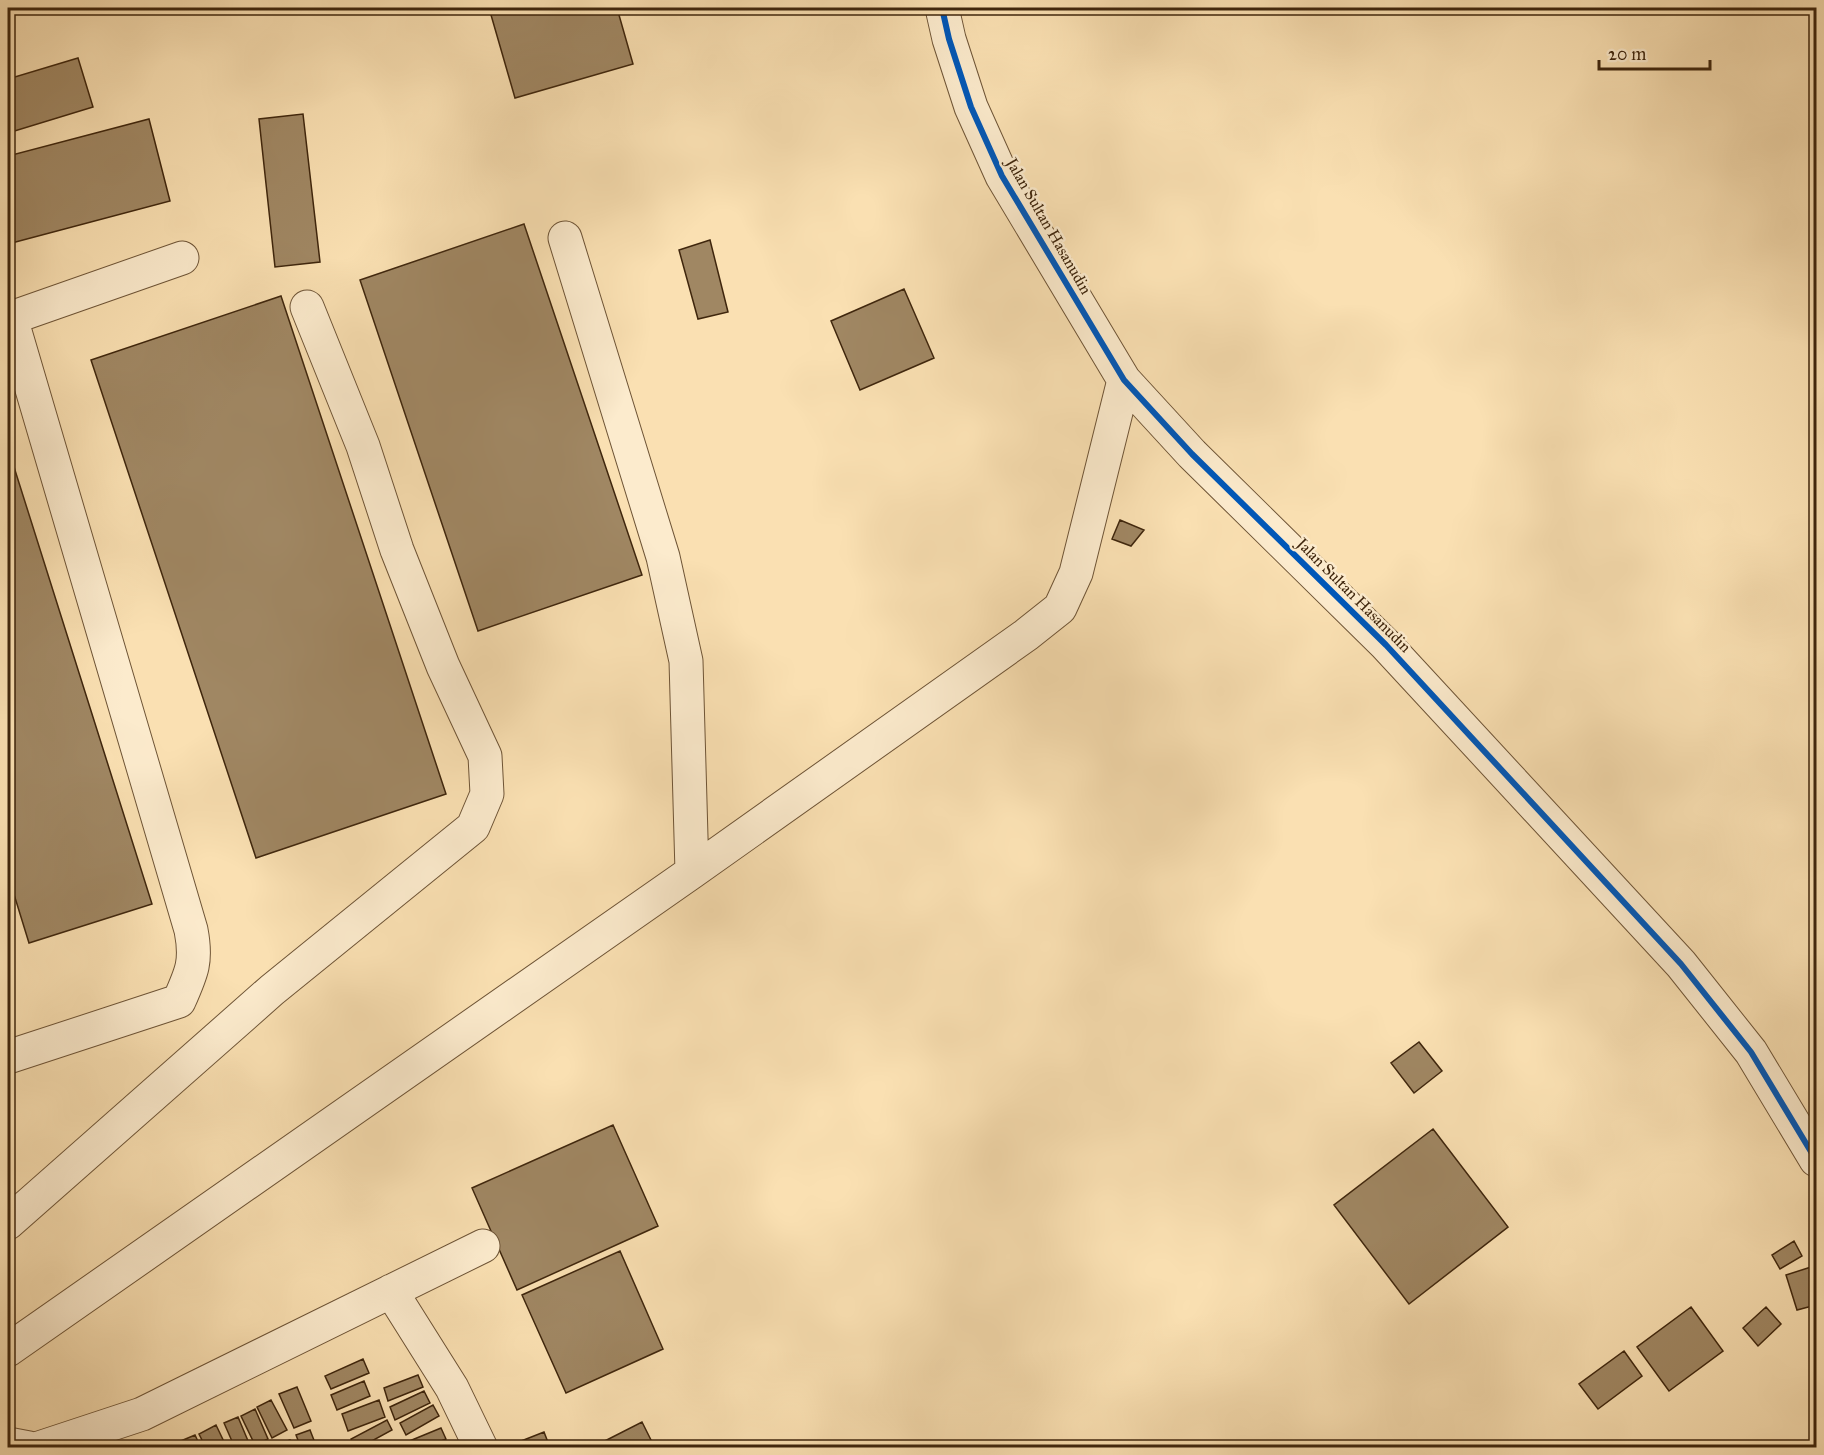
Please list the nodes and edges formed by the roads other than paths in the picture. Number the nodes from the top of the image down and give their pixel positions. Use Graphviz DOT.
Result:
graph roads {
  1 [pos="942,8"];
  2 [pos="564,238"];
  3 [pos="182,258"];
  4 [pos="307,307"];
  5 [pos="9,319"];
  6 [pos="1124,380"];
  7 [pos="692,872"];
  8 [pos="8,1057"];
  9 [pos="1816,1160"];
  10 [pos="8,1223"];
  11 [pos="483,1246"];
  12 [pos="391,1291"];
  13 [pos="8,1350"];
  14 [pos="110,1438"];
  15 [pos="8,1444"];
  16 [pos="29,1448"];
  17 [pos="39,1448"];
  18 [pos="481,1448"];
  1 -- 6 [label="street, Jalan Sultan Hasanudin"];
  2 -- 7 [label="street"];
  3 -- 5 [label="street"];
  4 -- 10 [label="street"];
  5 -- 8 [label="street"];
  6 -- 7 [label="street"];
  6 -- 9 [label="street, Jalan Sultan Hasanudin"];
  7 -- 13 [label="street"];
  11 -- 12 [label="street"];
  12 -- 14 [label="street"];
  12 -- 18 [label="street"];
  14 -- 17 [label="street"];
  15 -- 16 [label="street"];
}
